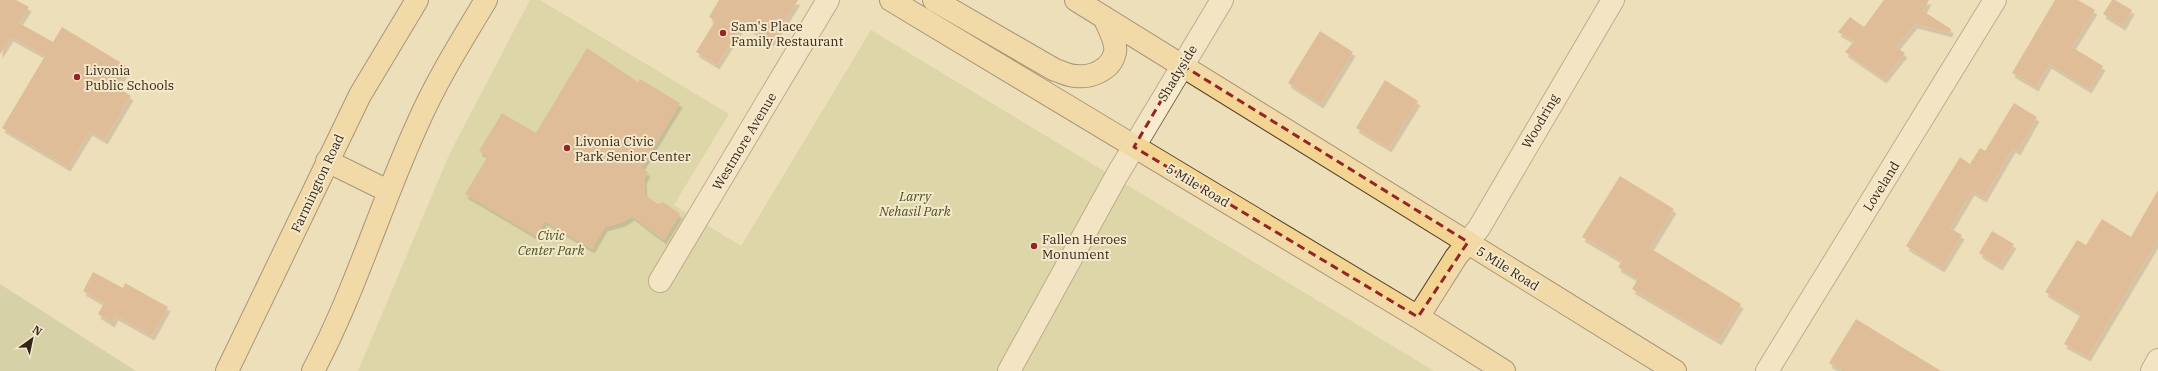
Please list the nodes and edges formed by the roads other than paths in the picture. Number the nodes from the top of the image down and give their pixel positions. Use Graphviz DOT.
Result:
graph roads {
  1 [pos="417,0"];
  2 [pos="486,0"];
  3 [pos="828,0"];
  4 [pos="891,0"];
  5 [pos="934,0"];
  6 [pos="1076,0"];
  7 [pos="1222,0"];
  8 [pos="1613,0"];
  9 [pos="1995,0"];
  10 [pos="1104,17"];
  11 [pos="1182,65"];
  12 [pos="1134,147"];
  13 [pos="327,161"];
  14 [pos="388,192"];
  15 [pos="1468,242"];
  16 [pos="660,281"];
  17 [pos="1418,317"];
  18 [pos="2158,360"];
  19 [pos="227,371"];
  20 [pos="313,371"];
  21 [pos="1009,371"];
  22 [pos="1504,371"];
  23 [pos="1675,371"];
  24 [pos="1767,371"];
  25 [pos="2152,371"];
  1 -- 13 [label="main road, Farmington Road"];
  2 -- 14 [label="main road"];
  3 -- 16 [label="street, Westmore Avenue"];
  4 -- 12 [label="main road, 5 Mile Road"];
  5 -- 10 [label="main road"];
  6 -- 10 [label="main road, 5 Mile Road"];
  7 -- 11 [label="street, Shadyside"];
  8 -- 15 [label="street, Woodring"];
  9 -- 24 [label="street, Loveland"];
  10 -- 11 [label="main road, 5 Mile Road"];
  11 -- 12 [label="street, Shadyside"];
  11 -- 15 [label="main road, 5 Mile Road"];
  12 -- 17 [label="main road, 5 Mile Road"];
  12 -- 21 [label="street, Shadyside"];
  13 -- 14 [label="main road"];
  13 -- 19 [label="main road, Farmington Road"];
  14 -- 20 [label="main road"];
  15 -- 17 [label="main road"];
  15 -- 23 [label="main road, 5 Mile Road"];
  17 -- 22 [label="main road, 5 Mile Road"];
  18 -- 25 [label="street"];
}
